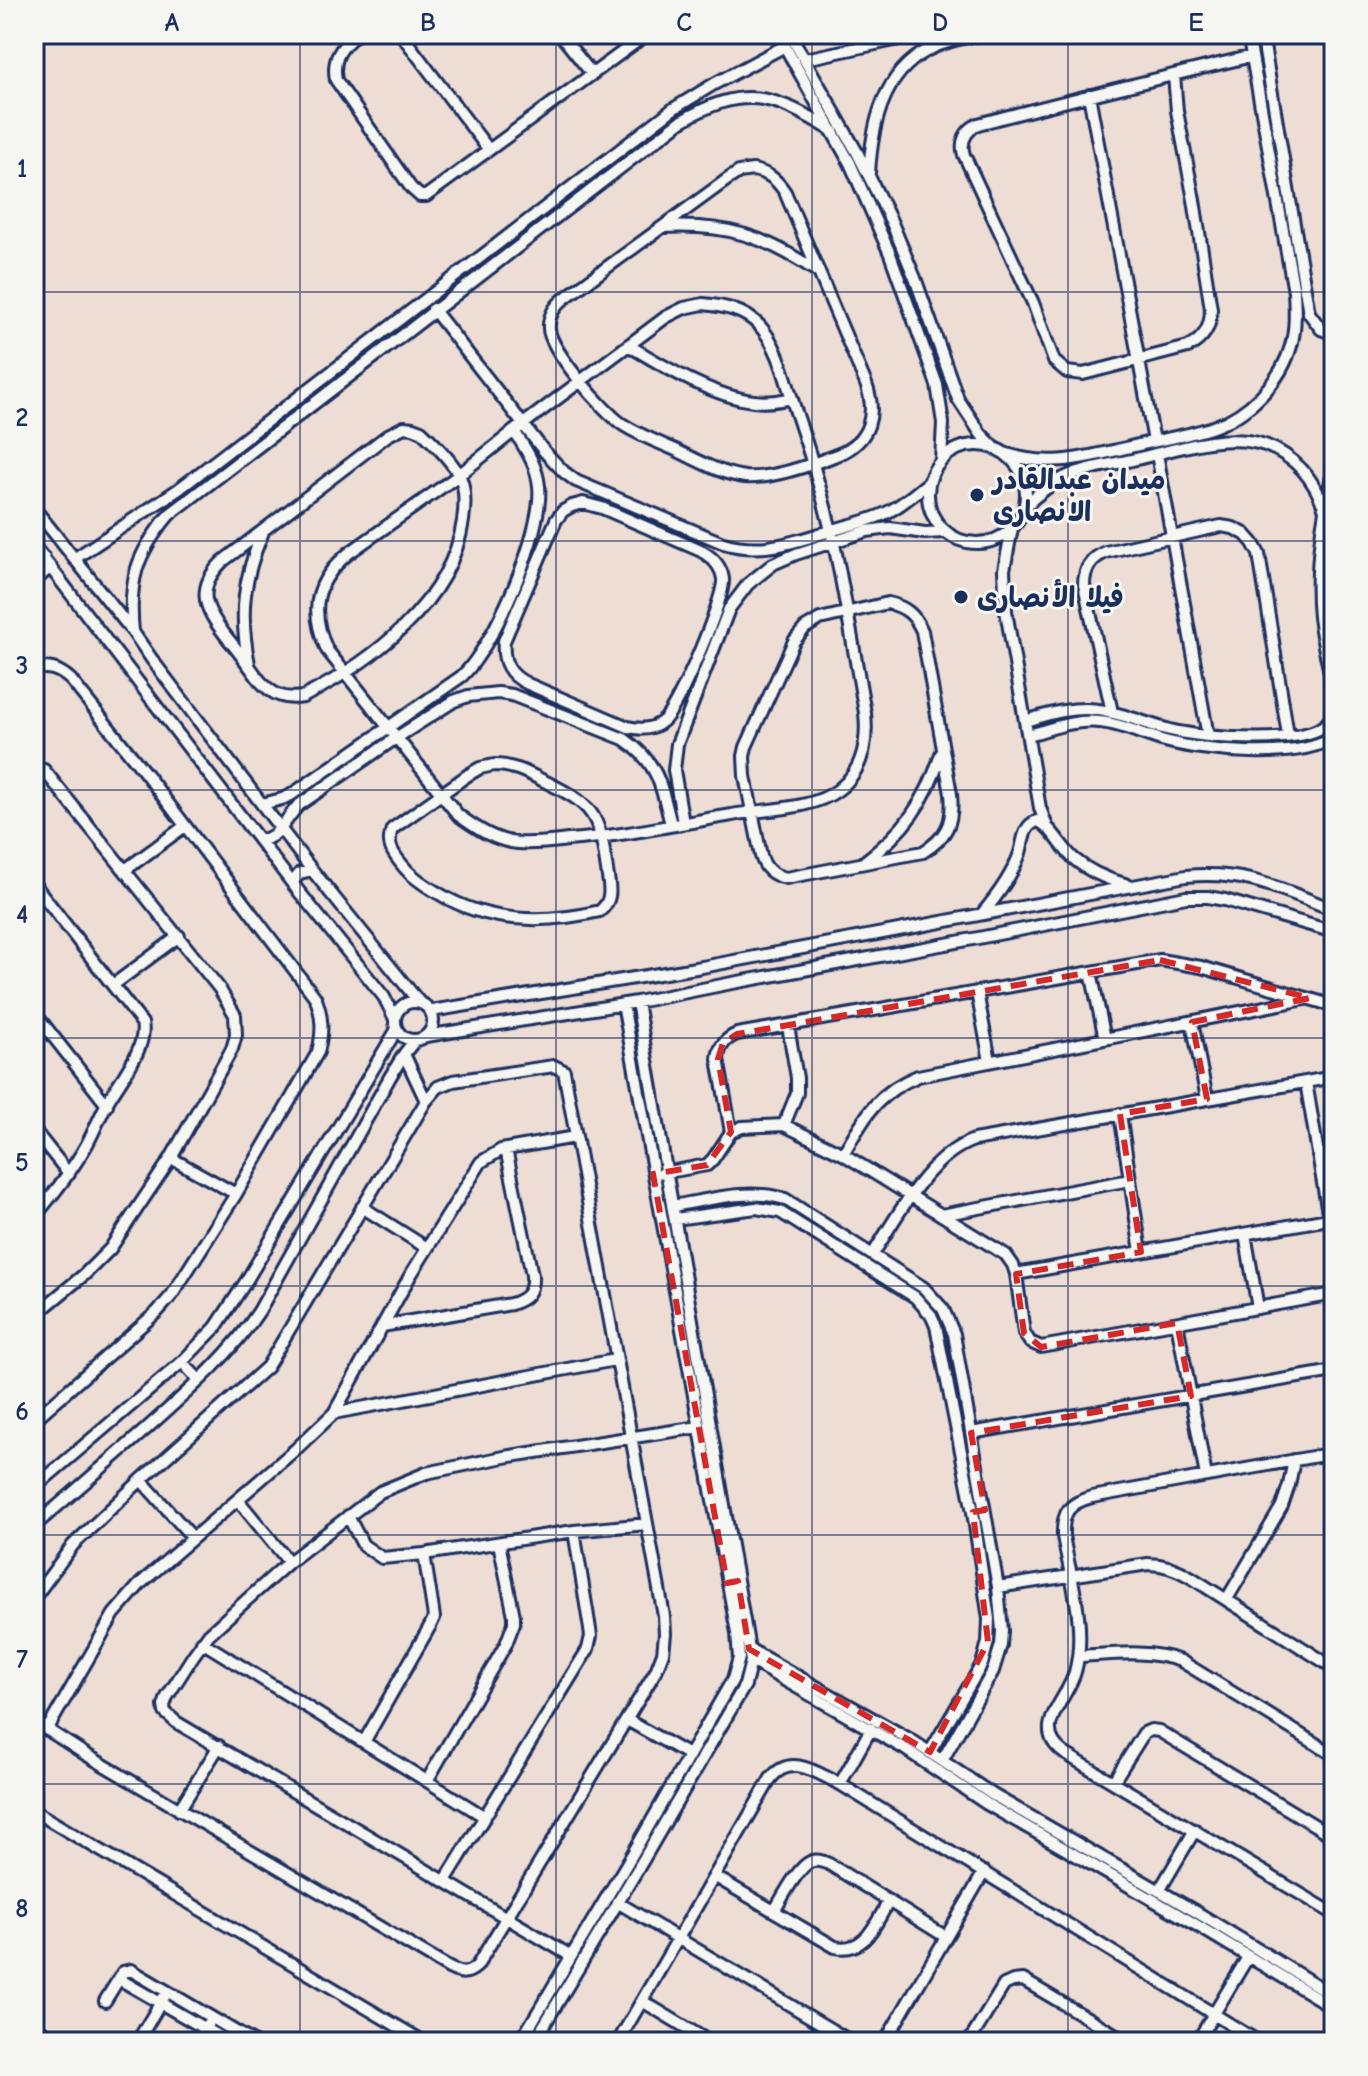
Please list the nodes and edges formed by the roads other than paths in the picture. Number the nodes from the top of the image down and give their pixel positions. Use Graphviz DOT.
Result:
graph roads {
  1 [pos="357,34"];
  2 [pos="401,34"];
  3 [pos="560,34"];
  4 [pos="647,34"];
  5 [pos="778,34"];
  6 [pos="790,34"];
  7 [pos="923,34"];
  8 [pos="982,34"];
  9 [pos="1248,34"];
  10 [pos="1262,34"];
  11 [pos="785,46"];
  12 [pos="1252,56"];
  13 [pos="805,59"];
  14 [pos="592,74"];
  15 [pos="1174,75"];
  16 [pos="1089,95"];
  17 [pos="833,131"];
  18 [pos="489,150"];
  19 [pos="869,175"];
  20 [pos="662,227"];
  21 [pos="818,272"];
  22 [pos="426,299"];
  23 [pos="436,312"];
  24 [pos="1334,334"];
  25 [pos="628,345"];
  26 [pos="1138,360"];
  27 [pos="581,380"];
  28 [pos="792,398"];
  29 [pos="518,427"];
  30 [pos="1154,441"];
  31 [pos="1000,451"];
  32 [pos="1157,454"];
  33 [pos="941,461"];
  34 [pos="813,465"];
  35 [pos="1334,467"];
  36 [pos="459,475"];
  37 [pos="929,482"];
  38 [pos="589,488"];
  39 [pos="583,503"];
  40 [pos="34,508"];
  41 [pos="1023,509"];
  42 [pos="1325,510"];
  43 [pos="1012,528"];
  44 [pos="264,530"];
  45 [pos="945,532"];
  46 [pos="832,536"];
  47 [pos="1172,537"];
  48 [pos="34,546"];
  49 [pos="1334,555"];
  50 [pos="74,559"];
  51 [pos="48,563"];
  52 [pos="34,565"];
  53 [pos="34,581"];
  54 [pos="723,589"];
  55 [pos="737,596"];
  56 [pos="847,612"];
  57 [pos="1334,614"];
  58 [pos="133,632"];
  59 [pos="153,661"];
  60 [pos="249,665"];
  61 [pos="34,669"];
  62 [pos="344,672"];
  63 [pos="133,675"];
  64 [pos="518,680"];
  65 [pos="174,689"];
  66 [pos="1334,691"];
  67 [pos="512,695"];
  68 [pos="155,703"];
  69 [pos="677,703"];
  70 [pos="691,710"];
  71 [pos="1112,712"];
  72 [pos="1334,713"];
  73 [pos="1025,721"];
  74 [pos="388,727"];
  75 [pos="628,727"];
  76 [pos="1028,735"];
  77 [pos="1288,735"];
  78 [pos="1208,736"];
  79 [pos="1334,737"];
  80 [pos="396,738"];
  81 [pos="624,739"];
  82 [pos="942,751"];
  83 [pos="34,767"];
  84 [pos="441,793"];
  85 [pos="262,804"];
  86 [pos="752,811"];
  87 [pos="683,823"];
  88 [pos="1046,824"];
  89 [pos="671,825"];
  90 [pos="185,826"];
  91 [pos="281,829"];
  92 [pos="603,838"];
  93 [pos="259,840"];
  94 [pos="862,864"];
  95 [pos="125,870"];
  96 [pos="312,870"];
  97 [pos="292,883"];
  98 [pos="34,884"];
  99 [pos="1131,886"];
  100 [pos="1334,910"];
  101 [pos="981,914"];
  102 [pos="1334,932"];
  103 [pos="179,936"];
  104 [pos="761,956"];
  105 [pos="728,962"];
  106 [pos="1091,972"];
  107 [pos="765,977"];
  108 [pos="727,984"];
  109 [pos="113,985"];
  110 [pos="977,992"];
  111 [pos="1310,998"];
  112 [pos="419,1002"];
  113 [pos="637,1002"];
  114 [pos="623,1004"];
  115 [pos="1334,1006"];
  116 [pos="431,1011"];
  117 [pos="34,1012"];
  118 [pos="1192,1022"];
  119 [pos="396,1024"];
  120 [pos="788,1026"];
  121 [pos="420,1038"];
  122 [pos="1105,1039"];
  123 [pos="404,1054"];
  124 [pos="990,1061"];
  125 [pos="1334,1077"];
  126 [pos="1306,1082"];
  127 [pos="1207,1099"];
  128 [pos="426,1101"];
  129 [pos="107,1105"];
  130 [pos="1120,1114"];
  131 [pos="784,1125"];
  132 [pos="34,1130"];
  133 [pos="731,1132"];
  134 [pos="575,1137"];
  135 [pos="506,1149"];
  136 [pos="1334,1152"];
  137 [pos="843,1154"];
  138 [pos="1318,1155"];
  139 [pos="171,1158"];
  140 [pos="666,1173"];
  141 [pos="69,1174"];
  142 [pos="653,1174"];
  143 [pos="1130,1180"];
  144 [pos="236,1194"];
  145 [pos="910,1196"];
  146 [pos="672,1206"];
  147 [pos="362,1207"];
  148 [pos="941,1215"];
  149 [pos="34,1217"];
  150 [pos="1332,1218"];
  151 [pos="675,1219"];
  152 [pos="1245,1234"];
  153 [pos="427,1248"];
  154 [pos="1141,1252"];
  155 [pos="873,1254"];
  156 [pos="1016,1274"];
  157 [pos="924,1288"];
  158 [pos="1334,1294"];
  159 [pos="915,1297"];
  160 [pos="1258,1308"];
  161 [pos="34,1316"];
  162 [pos="1177,1323"];
  163 [pos="382,1326"];
  164 [pos="615,1360"];
  165 [pos="182,1362"];
  166 [pos="1334,1371"];
  167 [pos="1334,1378"];
  168 [pos="199,1380"];
  169 [pos="1192,1399"];
  170 [pos="334,1413"];
  171 [pos="34,1420"];
  172 [pos="699,1427"];
  173 [pos="630,1437"];
  174 [pos="972,1437"];
  175 [pos="1334,1453"];
  176 [pos="1294,1460"];
  177 [pos="1206,1476"];
  178 [pos="141,1480"];
  179 [pos="34,1488"];
  180 [pos="238,1500"];
  181 [pos="985,1510"];
  182 [pos="973,1512"];
  183 [pos="348,1516"];
  184 [pos="647,1524"];
  185 [pos="34,1526"];
  186 [pos="574,1531"];
  187 [pos="193,1538"];
  188 [pos="499,1543"];
  189 [pos="424,1554"];
  190 [pos="289,1562"];
  191 [pos="1070,1576"];
  192 [pos="732,1582"];
  193 [pos="998,1587"];
  194 [pos="34,1598"];
  195 [pos="1227,1599"];
  196 [pos="202,1642"];
  197 [pos="749,1649"];
  198 [pos="1079,1656"];
  199 [pos="751,1661"];
  200 [pos="1334,1668"];
  201 [pos="790,1677"];
  202 [pos="715,1710"];
  203 [pos="726,1717"];
  204 [pos="627,1720"];
  205 [pos="34,1721"];
  206 [pos="871,1729"];
  207 [pos="47,1730"];
  208 [pos="364,1742"];
  209 [pos="908,1744"];
  210 [pos="219,1746"];
  211 [pos="930,1752"];
  212 [pos="689,1755"];
  213 [pos="1334,1755"];
  214 [pos="942,1761"];
  215 [pos="427,1781"];
  216 [pos="1113,1782"];
  217 [pos="840,1784"];
  218 [pos="179,1810"];
  219 [pos="34,1811"];
  220 [pos="485,1817"];
  221 [pos="1195,1830"];
  222 [pos="1334,1837"];
  223 [pos="632,1855"];
  224 [pos="642,1862"];
  225 [pos="984,1872"];
  226 [pos="714,1876"];
  227 [pos="445,1881"];
  228 [pos="1159,1891"];
  229 [pos="889,1901"];
  230 [pos="617,1902"];
  231 [pos="774,1911"];
  232 [pos="1334,1914"];
  233 [pos="507,1918"];
  234 [pos="1195,1918"];
  235 [pos="946,1937"];
  236 [pos="678,1939"];
  237 [pos="571,1956"];
  238 [pos="1248,1957"];
  239 [pos="119,1979"];
  240 [pos="166,1992"];
  241 [pos="1334,1996"];
  242 [pos="105,2001"];
  243 [pos="642,2001"];
  244 [pos="160,2003"];
  245 [pos="544,2004"];
  246 [pos="1334,2008"];
  247 [pos="554,2010"];
  248 [pos="1214,2013"];
  249 [pos="211,2018"];
  250 [pos="34,2026"];
  251 [pos="205,2029"];
  252 [pos="60,2042"];
  253 [pos="137,2042"];
  254 [pos="198,2042"];
  255 [pos="228,2042"];
  256 [pos="253,2042"];
  257 [pos="424,2042"];
  258 [pos="520,2042"];
  259 [pos="534,2042"];
  260 [pos="618,2042"];
  261 [pos="710,2042"];
  262 [pos="852,2042"];
  263 [pos="885,2042"];
  264 [pos="969,2042"];
  265 [pos="1128,2042"];
  266 [pos="1197,2042"];
  267 [pos="1259,2042"];
  1 -- 18 [label="street"];
  2 -- 18 [label="street"];
  3 -- 14 [label="street"];
  4 -- 14 [label="street"];
  5 -- 11 [label="street"];
  6 -- 13 [label="street"];
  7 -- 13 [label="street"];
  8 -- 19 [label="street"];
  9 -- 12 [label="street"];
  10 -- 24 [label="street"];
  11 -- 17 [label="street"];
  11 -- 22 [label="street"];
  12 -- 15 [label="street"];
  12 -- 30 [label="street"];
  13 -- 19 [label="street"];
  14 -- 18 [label="street"];
  15 -- 16 [label="street"];
  15 -- 26 [label="street"];
  16 -- 26 [label="street"];
  16 -- 26 [label="street"];
  17 -- 23 [label="street"];
  17 -- 33 [label="street"];
  19 -- 31 [label="street"];
  20 -- 21 [label="street"];
  20 -- 21 [label="street"];
  20 -- 27 [label="street"];
  21 -- 34 [label="street"];
  22 -- 23 [label="street"];
  22 -- 50 [label="street"];
  23 -- 29 [label="street"];
  23 -- 58 [label="street"];
  25 -- 27 [label="street"];
  25 -- 28 [label="street"];
  25 -- 28 [label="street"];
  26 -- 30 [label="street"];
  27 -- 29 [label="street"];
  27 -- 34 [label="street"];
  28 -- 34 [label="street"];
  29 -- 36 [label="street"];
  29 -- 38 [label="street"];
  29 -- 74 [label="street"];
  30 -- 31 [label="street"];
  31 -- 33 [label="street"];
  31 -- 41 [label="street"];
  32 -- 41 [label="street"];
  32 -- 42 [label="street"];
  32 -- 47 [label="street"];
  33 -- 37 [label="street"];
  34 -- 46 [label="street"];
  35 -- 42 [label="street"];
  36 -- 44 [label="street"];
  36 -- 62 [label="street"];
  36 -- 62 [label="street"];
  37 -- 45 [label="street"];
  37 -- 46 [label="street"];
  38 -- 39 [label="street"];
  38 -- 46 [label="street"];
  39 -- 54 [label="street"];
  39 -- 64 [label="street"];
  40 -- 50 [label="street"];
  41 -- 43 [label="street"];
  42 -- 66 [label="street"];
  43 -- 45 [label="street"];
  43 -- 73 [label="street"];
  44 -- 60 [label="street"];
  44 -- 60 [label="street"];
  45 -- 46 [label="street"];
  46 -- 55 [label="street"];
  46 -- 56 [label="street"];
  47 -- 71 [label="street"];
  47 -- 77 [label="street"];
  47 -- 78 [label="street"];
  48 -- 51 [label="street"];
  49 -- 57 [label="street"];
  50 -- 58 [label="street"];
  51 -- 52 [label="street"];
  51 -- 53 [label="street"];
  51 -- 63 [label="street"];
  54 -- 55 [label="street"];
  54 -- 69 [label="street"];
  55 -- 70 [label="street"];
  56 -- 82 [label="street"];
  56 -- 86 [label="street"];
  56 -- 86 [label="street"];
  58 -- 59 [label="street"];
  59 -- 63 [label="street"];
  59 -- 65 [label="street"];
  60 -- 62 [label="street"];
  61 -- 90 [label="street"];
  62 -- 74 [label="street"];
  63 -- 68 [label="street"];
  64 -- 67 [label="street"];
  64 -- 75 [label="street"];
  65 -- 68 [label="street"];
  65 -- 85 [label="street"];
  67 -- 80 [label="street"];
  67 -- 81 [label="street"];
  68 -- 93 [label="street"];
  69 -- 70 [label="street"];
  69 -- 75 [label="street"];
  70 -- 87 [label="street"];
  71 -- 73 [label="street"];
  71 -- 78 [label="street"];
  72 -- 77 [label="street"];
  73 -- 76 [label="street"];
  74 -- 80 [label="street"];
  74 -- 85 [label="street"];
  75 -- 81 [label="street"];
  76 -- 79 [label="street"];
  76 -- 88 [label="street"];
  77 -- 78 [label="street"];
  80 -- 84 [label="street"];
  80 -- 91 [label="street"];
  81 -- 89 [label="street"];
  82 -- 94 [label="street"];
  82 -- 94 [label="street"];
  83 -- 95 [label="street"];
  84 -- 92 [label="street"];
  84 -- 92 [label="street"];
  84 -- 92 [label="street"];
  85 -- 91 [label="street"];
  86 -- 87 [label="street"];
  86 -- 94 [label="street"];
  87 -- 89 [label="street"];
  88 -- 99 [label="street"];
  88 -- 101 [label="street"];
  89 -- 92 [label="street"];
  90 -- 95 [label="street"];
  90 -- 144 [label="street"];
  91 -- 93 [label="street"];
  91 -- 96 [label="street"];
  93 -- 97 [label="street"];
  95 -- 103 [label="street"];
  96 -- 97 [label="street"];
  96 -- 112 [label="street"];
  97 -- 119 [label="street"];
  98 -- 109 [label="street"];
  99 -- 100 [label="street"];
  99 -- 101 [label="street"];
  101 -- 104 [label="street"];
  102 -- 107 [label="street"];
  103 -- 109 [label="street"];
  103 -- 139 [label="street"];
  104 -- 105 [label="street"];
  104 -- 107 [label="street"];
  105 -- 108 [label="street"];
  105 -- 116 [label="street"];
  106 -- 110 [label="street"];
  106 -- 111 [label="street"];
  106 -- 122 [label="street"];
  107 -- 108 [label="street"];
  108 -- 113 [label="street"];
  109 -- 129 [label="street"];
  110 -- 120 [label="street"];
  110 -- 124 [label="street"];
  111 -- 115 [label="street"];
  111 -- 118 [label="street"];
  112 -- 116 [label="street"];
  112 -- 119 [label="street"];
  113 -- 114 [label="street"];
  113 -- 140 [label="street"];
  114 -- 121 [label="street"];
  114 -- 142 [label="street"];
  116 -- 121 [label="street"];
  117 -- 129 [label="street"];
  118 -- 122 [label="street"];
  118 -- 127 [label="street"];
  119 -- 121 [label="street"];
  119 -- 165 [label="street"];
  120 -- 131 [label="street"];
  120 -- 133 [label="street"];
  121 -- 123 [label="street"];
  122 -- 124 [label="street"];
  123 -- 128 [label="street"];
  123 -- 168 [label="street"];
  124 -- 137 [label="street"];
  125 -- 126 [label="street"];
  126 -- 127 [label="street"];
  126 -- 138 [label="street"];
  127 -- 130 [label="street"];
  128 -- 134 [label="street"];
  128 -- 147 [label="street"];
  129 -- 141 [label="street"];
  130 -- 143 [label="street"];
  130 -- 145 [label="street"];
  131 -- 133 [label="street"];
  131 -- 137 [label="street"];
  132 -- 141 [label="street"];
  133 -- 140 [label="street"];
  134 -- 135 [label="street"];
  134 -- 164 [label="street"];
  135 -- 153 [label="street"];
  135 -- 163 [label="street"];
  136 -- 138 [label="street"];
  137 -- 145 [label="street"];
  138 -- 150 [label="street"];
  139 -- 144 [label="street"];
  139 -- 161 [label="street"];
  140 -- 142 [label="street"];
  140 -- 146 [label="street"];
  141 -- 149 [label="street"];
  142 -- 172 [label="street"];
  143 -- 148 [label="street"];
  143 -- 154 [label="street"];
  144 -- 171 [label="street"];
  145 -- 148 [label="street"];
  145 -- 155 [label="street"];
  146 -- 151 [label="street"];
  146 -- 155 [label="street"];
  147 -- 153 [label="street"];
  147 -- 178 [label="street"];
  148 -- 156 [label="street"];
  150 -- 152 [label="street"];
  151 -- 159 [label="street"];
  151 -- 192 [label="street"];
  152 -- 154 [label="street"];
  152 -- 160 [label="street"];
  153 -- 163 [label="street"];
  154 -- 156 [label="street"];
  155 -- 157 [label="street"];
  156 -- 162 [label="street"];
  157 -- 159 [label="street"];
  157 -- 174 [label="street"];
  158 -- 160 [label="street"];
  159 -- 182 [label="street"];
  160 -- 162 [label="street"];
  162 -- 169 [label="street"];
  163 -- 170 [label="street"];
  164 -- 170 [label="street"];
  164 -- 173 [label="street"];
  165 -- 168 [label="street"];
  165 -- 179 [label="street"];
  166 -- 169 [label="street"];
  167 -- 169 [label="street"];
  168 -- 185 [label="street"];
  169 -- 174 [label="street"];
  169 -- 177 [label="street"];
  170 -- 180 [label="street"];
  172 -- 173 [label="street"];
  172 -- 192 [label="street"];
  173 -- 183 [label="street"];
  173 -- 184 [label="street"];
  174 -- 181 [label="street"];
  175 -- 176 [label="street"];
  176 -- 177 [label="street"];
  176 -- 195 [label="street"];
  177 -- 191 [label="street"];
  178 -- 187 [label="street"];
  178 -- 194 [label="street"];
  180 -- 187 [label="street"];
  180 -- 190 [label="street"];
  181 -- 182 [label="street"];
  181 -- 193 [label="street"];
  182 -- 211 [label="street"];
  183 -- 189 [label="street"];
  183 -- 190 [label="street"];
  184 -- 186 [label="street"];
  184 -- 204 [label="street"];
  186 -- 188 [label="street"];
  186 -- 220 [label="street"];
  187 -- 207 [label="street"];
  188 -- 189 [label="street"];
  188 -- 215 [label="street"];
  189 -- 208 [label="street"];
  190 -- 196 [label="street"];
  191 -- 193 [label="street"];
  191 -- 195 [label="street"];
  191 -- 198 [label="street"];
  192 -- 197 [label="street"];
  192 -- 202 [label="street"];
  193 -- 214 [label="street"];
  195 -- 200 [label="street"];
  196 -- 208 [label="street"];
  196 -- 210 [label="street"];
  197 -- 199 [label="street"];
  197 -- 201 [label="street"];
  198 -- 213 [label="street"];
  198 -- 216 [label="street"];
  199 -- 201 [label="street"];
  199 -- 203 [label="street"];
  201 -- 206 [label="street"];
  201 -- 209 [label="street"];
  202 -- 203 [label="street"];
  202 -- 212 [label="street"];
  203 -- 224 [label="street"];
  204 -- 212 [label="street"];
  204 -- 233 [label="street"];
  205 -- 207 [label="street"];
  206 -- 209 [label="street"];
  206 -- 217 [label="street"];
  207 -- 218 [label="street"];
  208 -- 215 [label="street"];
  209 -- 211 [label="street"];
  209 -- 234 [label="street"];
  210 -- 218 [label="street"];
  210 -- 227 [label="street"];
  211 -- 214 [label="street"];
  212 -- 223 [label="street"];
  214 -- 228 [label="street"];
  215 -- 220 [label="street"];
  216 -- 221 [label="street"];
  216 -- 222 [label="street"];
  217 -- 225 [label="street"];
  217 -- 226 [label="street"];
  218 -- 233 [label="street"];
  219 -- 257 [label="street"];
  220 -- 227 [label="street"];
  221 -- 228 [label="street"];
  221 -- 232 [label="street"];
  223 -- 224 [label="street"];
  223 -- 237 [label="street"];
  224 -- 230 [label="street"];
  225 -- 235 [label="street"];
  225 -- 248 [label="street"];
  226 -- 231 [label="street"];
  226 -- 236 [label="street"];
  227 -- 233 [label="street"];
  228 -- 234 [label="street"];
  229 -- 231 [label="street"];
  229 -- 231 [label="street"];
  229 -- 235 [label="street"];
  230 -- 236 [label="street"];
  230 -- 247 [label="street"];
  233 -- 237 [label="street"];
  234 -- 238 [label="street"];
  234 -- 241 [label="street"];
  235 -- 263 [label="street"];
  236 -- 243 [label="street"];
  236 -- 262 [label="street"];
  237 -- 245 [label="street"];
  238 -- 246 [label="street"];
  238 -- 248 [label="street"];
  239 -- 240 [label="street"];
  239 -- 242 [label="street"];
  239 -- 244 [label="street"];
  240 -- 244 [label="street"];
  240 -- 249 [label="street"];
  243 -- 260 [label="street"];
  243 -- 261 [label="street"];
  244 -- 251 [label="street"];
  244 -- 253 [label="street"];
  245 -- 247 [label="street"];
  245 -- 258 [label="street"];
  247 -- 259 [label="street"];
  248 -- 266 [label="street"];
  248 -- 267 [label="street"];
  249 -- 251 [label="street"];
  249 -- 256 [label="street"];
  250 -- 252 [label="street"];
  251 -- 254 [label="street"];
  251 -- 255 [label="street"];
  264 -- 265 [label="street"];
}
